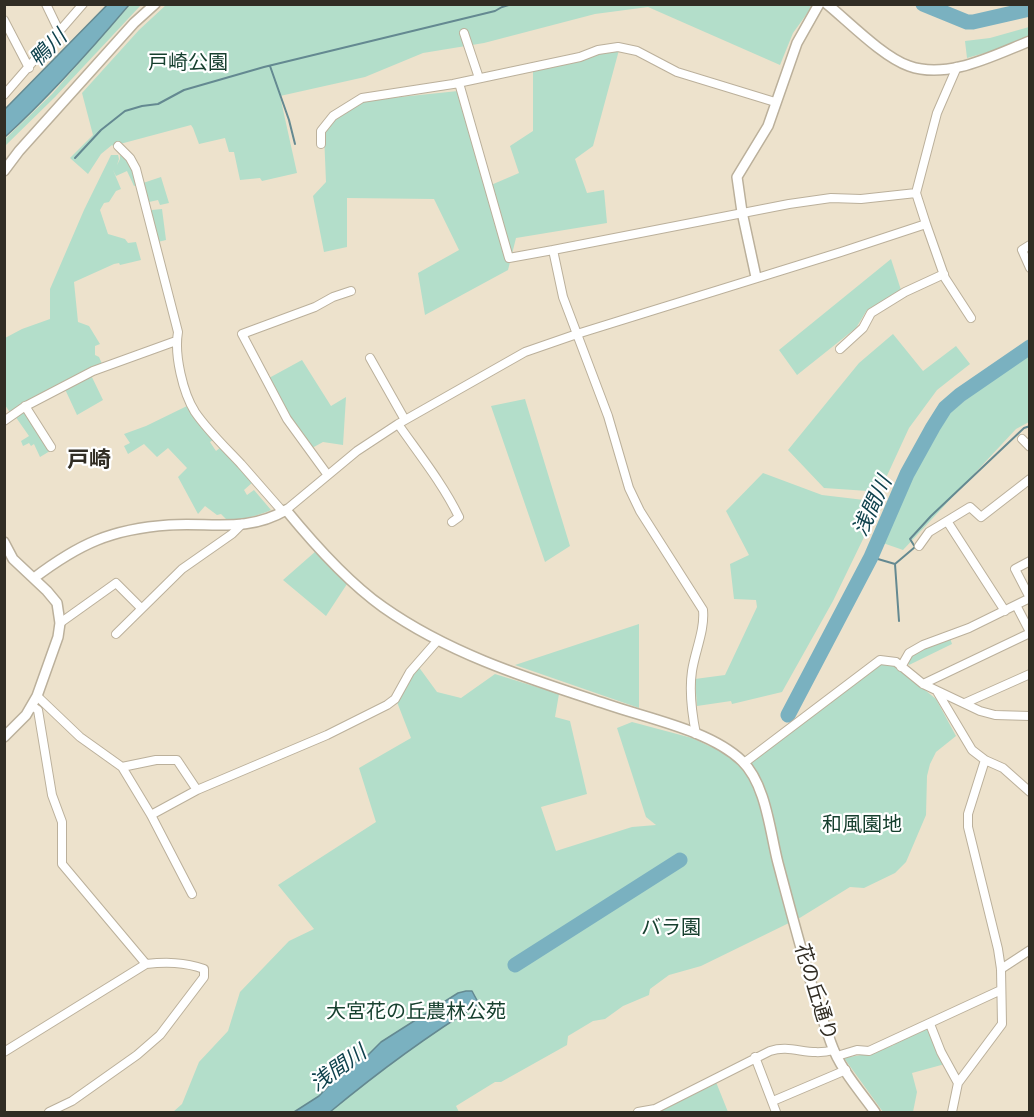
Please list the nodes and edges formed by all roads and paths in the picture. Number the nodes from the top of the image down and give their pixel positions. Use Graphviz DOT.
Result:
graph roads {
  1 [pos="46,4"];
  2 [pos="83,4"];
  3 [pos="155,4"];
  4 [pos="819,4"];
  5 [pos="827,4"];
  6 [pos="4,20"];
  7 [pos="59,31"];
  8 [pos="464,33"];
  9 [pos="1029,41"];
  10 [pos="957,67"];
  11 [pos="29,68"];
  12 [pos="480,78"];
  13 [pos="459,83"];
  14 [pos="4,95"];
  15 [pos="775,102"];
  16 [pos="321,144"];
  17 [pos="118,146"];
  18 [pos="4,171"];
  19 [pos="916,193"];
  20 [pos="742,212"];
  21 [pos="926,224"];
  22 [pos="1029,245"];
  23 [pos="553,250"];
  24 [pos="1029,268"];
  25 [pos="944,274"];
  26 [pos="756,277"];
  27 [pos="351,291"];
  28 [pos="971,318"];
  29 [pos="577,334"];
  30 [pos="176,341"];
  31 [pos="840,349"];
  32 [pos="370,358"];
  33 [pos="26,406"];
  34 [pos="4,421"];
  35 [pos="401,422"];
  36 [pos="1022,440"];
  37 [pos="51,447"];
  38 [pos="1029,447"];
  39 [pos="327,474"];
  40 [pos="1029,479"];
  41 [pos="285,511"];
  42 [pos="947,521"];
  43 [pos="452,522"];
  44 [pos="242,524"];
  45 [pos="4,542"];
  46 [pos="919,546"];
  47 [pos="1029,561"];
  48 [pos="34,578"];
  49 [pos="1016,605"];
  50 [pos="141,608"];
  51 [pos="1005,611"];
  52 [pos="60,623"];
  53 [pos="1029,633"];
  54 [pos="116,634"];
  55 [pos="438,640"];
  56 [pos="901,667"];
  57 [pos="1029,674"];
  58 [pos="923,684"];
  59 [pos="938,693"];
  60 [pos="37,696"];
  61 [pos="965,703"];
  62 [pos="32,706"];
  63 [pos="1029,716"];
  64 [pos="696,734"];
  65 [pos="4,737"];
  66 [pos="985,760"];
  67 [pos="744,763"];
  68 [pos="122,767"];
  69 [pos="197,790"];
  70 [pos="1029,792"];
  71 [pos="150,815"];
  72 [pos="192,894"];
  73 [pos="1029,950"];
  74 [pos="146,964"];
  75 [pos="1001,969"];
  76 [pos="1001,990"];
  77 [pos="930,1024"];
  78 [pos="4,1052"];
  79 [pos="835,1053"];
  80 [pos="754,1057"];
  81 [pos="846,1070"];
  82 [pos="958,1083"];
  83 [pos="773,1101"];
  84 [pos="49,1113"];
  85 [pos="638,1113"];
  86 [pos="776,1113"];
  87 [pos="875,1113"];
  88 [pos="952,1113"];
  1 -- 7 [label="street"];
  2 -- 7 [label="street"];
  3 -- 18 [label="street"];
  4 -- 15 [label="street"];
  5 -- 10 [label="street"];
  6 -- 11 [label="street"];
  7 -- 11 [label="street"];
  8 -- 12 [label="street"];
  9 -- 10 [label="street"];
  10 -- 19 [label="street"];
  11 -- 14 [label="street"];
  12 -- 13 [label="street"];
  12 -- 15 [label="street"];
  13 -- 16 [label="street"];
  13 -- 23 [label="street"];
  15 -- 20 [label="street"];
  17 -- 30 [label="street"];
  19 -- 20 [label="street"];
  19 -- 21 [label="street"];
  20 -- 23 [label="street"];
  20 -- 26 [label="street"];
  21 -- 25 [label="street"];
  21 -- 26 [label="street"];
  22 -- 24 [label="street"];
  23 -- 29 [label="street"];
  25 -- 28 [label="street"];
  25 -- 31 [label="street"];
  26 -- 29 [label="street"];
  27 -- 39 [label="street"];
  29 -- 35 [label="street"];
  29 -- 64 [label="street"];
  30 -- 33 [label="street"];
  30 -- 41 [label="street"];
  32 -- 35 [label="street"];
  33 -- 34 [label="street"];
  33 -- 37 [label="street"];
  35 -- 39 [label="street"];
  35 -- 43 [label="street"];
  36 -- 38 [label="street"];
  39 -- 41 [label="street"];
  40 -- 42 [label="street"];
  41 -- 44 [label="street"];
  41 -- 55 [label="street"];
  42 -- 46 [label="street"];
  42 -- 51 [label="street"];
  44 -- 48 [label="street"];
  44 -- 50 [label="street"];
  45 -- 48 [label="street"];
  47 -- 49 [label="street"];
  48 -- 52 [label="street"];
  49 -- 51 [label="street"];
  49 -- 53 [label="street"];
  50 -- 52 [label="street"];
  50 -- 54 [label="street"];
  51 -- 56 [label="street"];
  52 -- 60 [label="street"];
  53 -- 58 [label="street"];
  55 -- 64 [label="street"];
  55 -- 69 [label="street"];
  56 -- 58 [label="street"];
  56 -- 67 [label="street"];
  57 -- 61 [label="street"];
  58 -- 59 [label="street"];
  59 -- 61 [label="street"];
  59 -- 66 [label="street"];
  60 -- 62 [label="street"];
  60 -- 68 [label="street"];
  61 -- 63 [label="street"];
  62 -- 65 [label="street"];
  62 -- 74 [label="street"];
  64 -- 67 [label="street"];
  66 -- 70 [label="street"];
  66 -- 75 [label="street"];
  67 -- 79 [label="street, 花の丘通り"];
  68 -- 69 [label="street"];
  68 -- 71 [label="street"];
  69 -- 71 [label="street"];
  71 -- 72 [label="street"];
  73 -- 75 [label="street"];
  74 -- 78 [label="street"];
  74 -- 84 [label="street"];
  75 -- 76 [label="street"];
  76 -- 77 [label="street"];
  76 -- 82 [label="street"];
  77 -- 79 [label="street"];
  77 -- 82 [label="street"];
  79 -- 80 [label="street"];
  79 -- 81 [label="street, 花の丘通り"];
  80 -- 83 [label="street"];
  80 -- 85 [label="street"];
  81 -- 83 [label="street"];
  81 -- 87 [label="street, 花の丘通り"];
  82 -- 88 [label="street"];
  83 -- 86 [label="street"];
}
